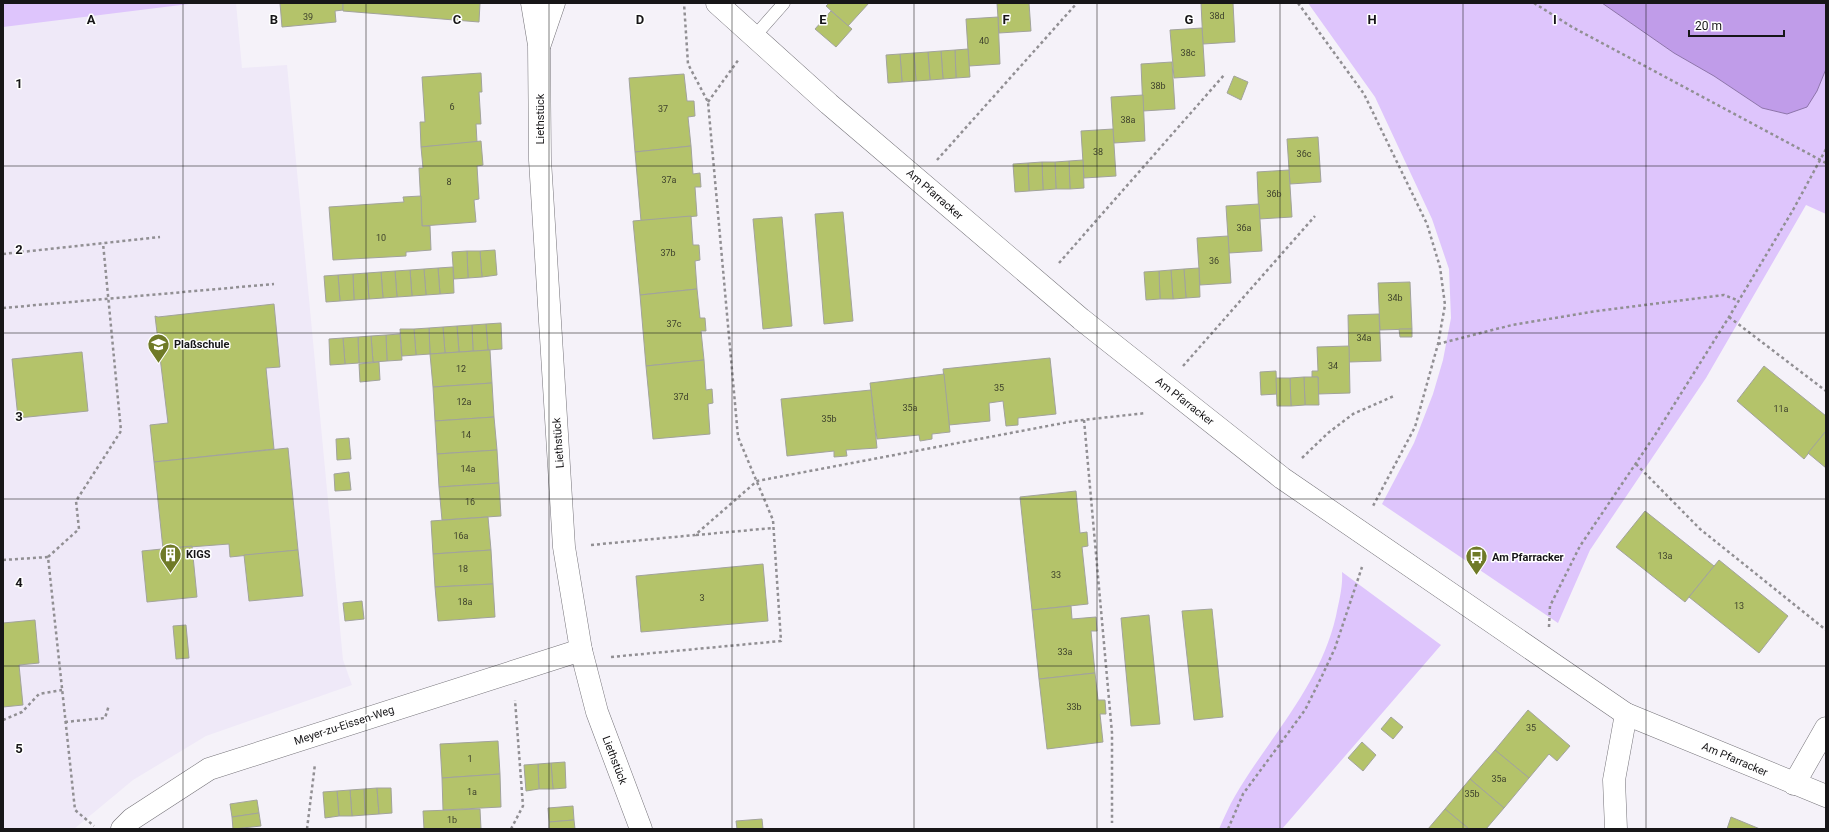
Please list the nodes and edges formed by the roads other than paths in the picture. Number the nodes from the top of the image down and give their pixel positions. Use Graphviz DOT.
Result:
graph roads {
  1 [pos="532,3"];
  2 [pos="554,3"];
  3 [pos="717,3"];
  4 [pos="784,3"];
  5 [pos="754,37"];
  6 [pos="539,45"];
  7 [pos="581,650"];
  8 [pos="1626,714"];
  9 [pos="1826,728"];
  10 [pos="1794,784"];
  11 [pos="1826,796"];
  12 [pos="122,829"];
  13 [pos="641,829"];
  14 [pos="1616,829"];
  1 -- 6 [label="street, Liethstück"];
  2 -- 6 [label="street, Liethstück"];
  3 -- 5 [label="street, Am Pfarracker"];
  4 -- 5 [label="lane"];
  5 -- 8 [label="street, Am Pfarracker"];
  6 -- 7 [label="street, Liethstück"];
  7 -- 12 [label="street, Meyer-zu-Eissen-Weg"];
  7 -- 13 [label="street, Liethstück"];
  8 -- 10 [label="street, Am Pfarracker"];
  8 -- 14 [label="street"];
  9 -- 10 [label="street"];
  10 -- 11 [label="street, Am Pfarracker"];
}
